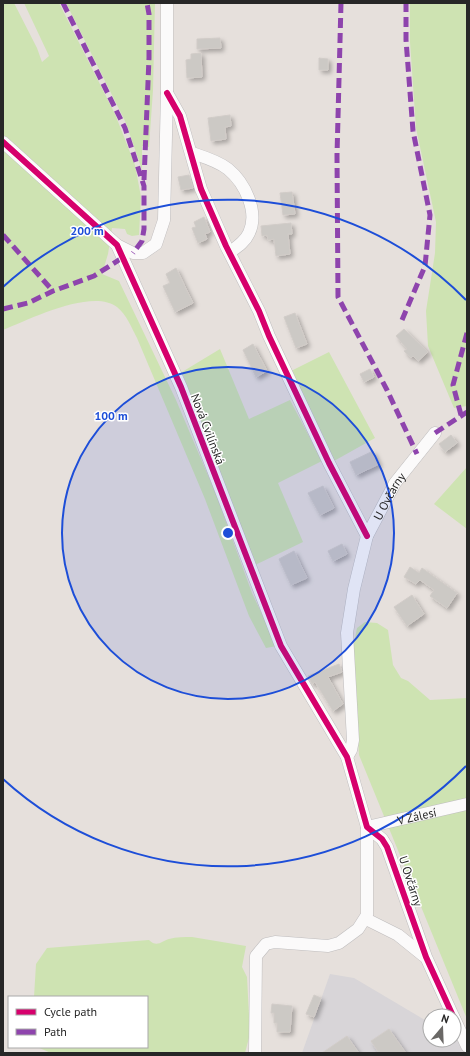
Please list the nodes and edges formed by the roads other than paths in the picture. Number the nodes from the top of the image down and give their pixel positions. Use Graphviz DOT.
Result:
graph roads {
  1 [pos="167,3"];
  2 [pos="167,94"];
  3 [pos="3,142"];
  4 [pos="192,153"];
  5 [pos="117,245"];
  6 [pos="230,252"];
  7 [pos="435,433"];
  8 [pos="367,536"];
  9 [pos="347,757"];
  10 [pos="467,804"];
  11 [pos="367,827"];
  12 [pos="366,920"];
  13 [pos="412,920"];
  14 [pos="398,935"];
  15 [pos="426,957"];
  16 [pos="450,1008"];
  17 [pos="462,1035"];
  18 [pos="467,1046"];
  19 [pos="255,1053"];
  1 -- 2 [label="street, Nová Cvilínská"];
  2 -- 4 [label="street"];
  2 -- 5 [label="street, Nová Cvilínská"];
  3 -- 5 [label="street, Nová Cvilínská"];
  4 -- 6 [label="street"];
  4 -- 6 [label="street"];
  5 -- 9 [label="street, Nová Cvilínská"];
  6 -- 8 [label="street"];
  7 -- 8 [label="street, U Ovčárny"];
  8 -- 9 [label="street, U Ovčárny"];
  9 -- 11 [label="street"];
  10 -- 11 [label="street, V Zálesí"];
  11 -- 12 [label="street"];
  11 -- 13 [label="street, U Ovčárny"];
  12 -- 14 [label="street"];
  12 -- 19 [label="street"];
  13 -- 14 [label="street"];
  13 -- 15 [label="street, U Ovčárny"];
  14 -- 15 [label="street"];
  15 -- 16 [label="street, U Ovčárny"];
  17 -- 18 [label="street, U Ovčárny"];
}
